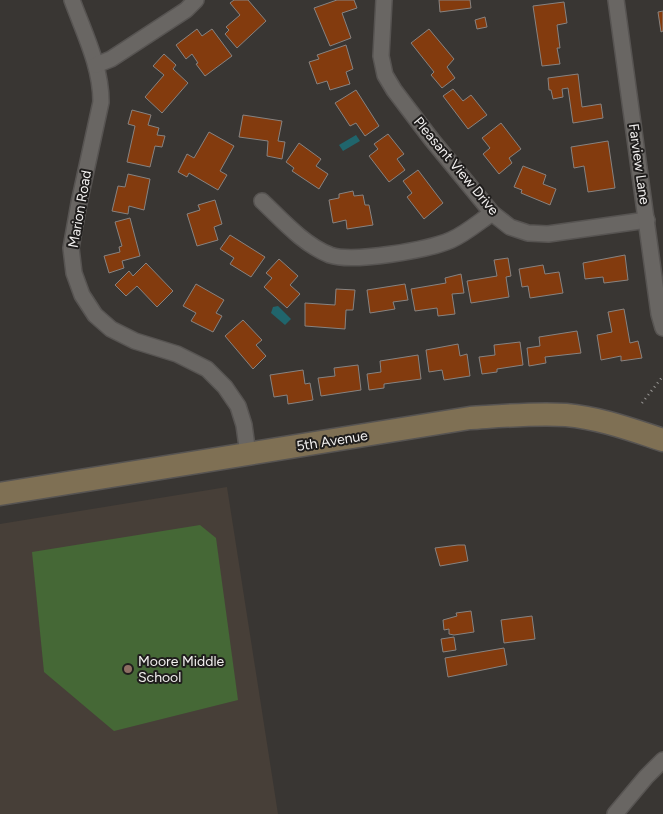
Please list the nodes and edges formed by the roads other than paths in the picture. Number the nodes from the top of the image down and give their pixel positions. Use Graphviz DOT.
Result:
graph roads {
  1 [pos="72,0"];
  2 [pos="196,0"];
  3 [pos="384,0"];
  4 [pos="616,0"];
  5 [pos="96,65"];
  6 [pos="262,201"];
  7 [pos="492,213"];
  8 [pos="647,220"];
  9 [pos="663,328"];
  10 [pos="663,440"];
  11 [pos="248,454"];
  12 [pos="0,494"];
  13 [pos="663,760"];
  14 [pos="616,814"];
  1 -- 5 [label="street, Marion Road"];
  2 -- 5 [label="street"];
  3 -- 7 [label="street, Pleasant View Drive"];
  4 -- 8 [label="street, Farview Lane"];
  5 -- 11 [label="street, Marion Road"];
  6 -- 7 [label="street"];
  7 -- 8 [label="street, Pleasant View Drive"];
  8 -- 9 [label="street, Farview Lane"];
  10 -- 11 [label="main road, 5th Avenue"];
  11 -- 12 [label="main road, 5th Avenue"];
  13 -- 14 [label="street"];
}
